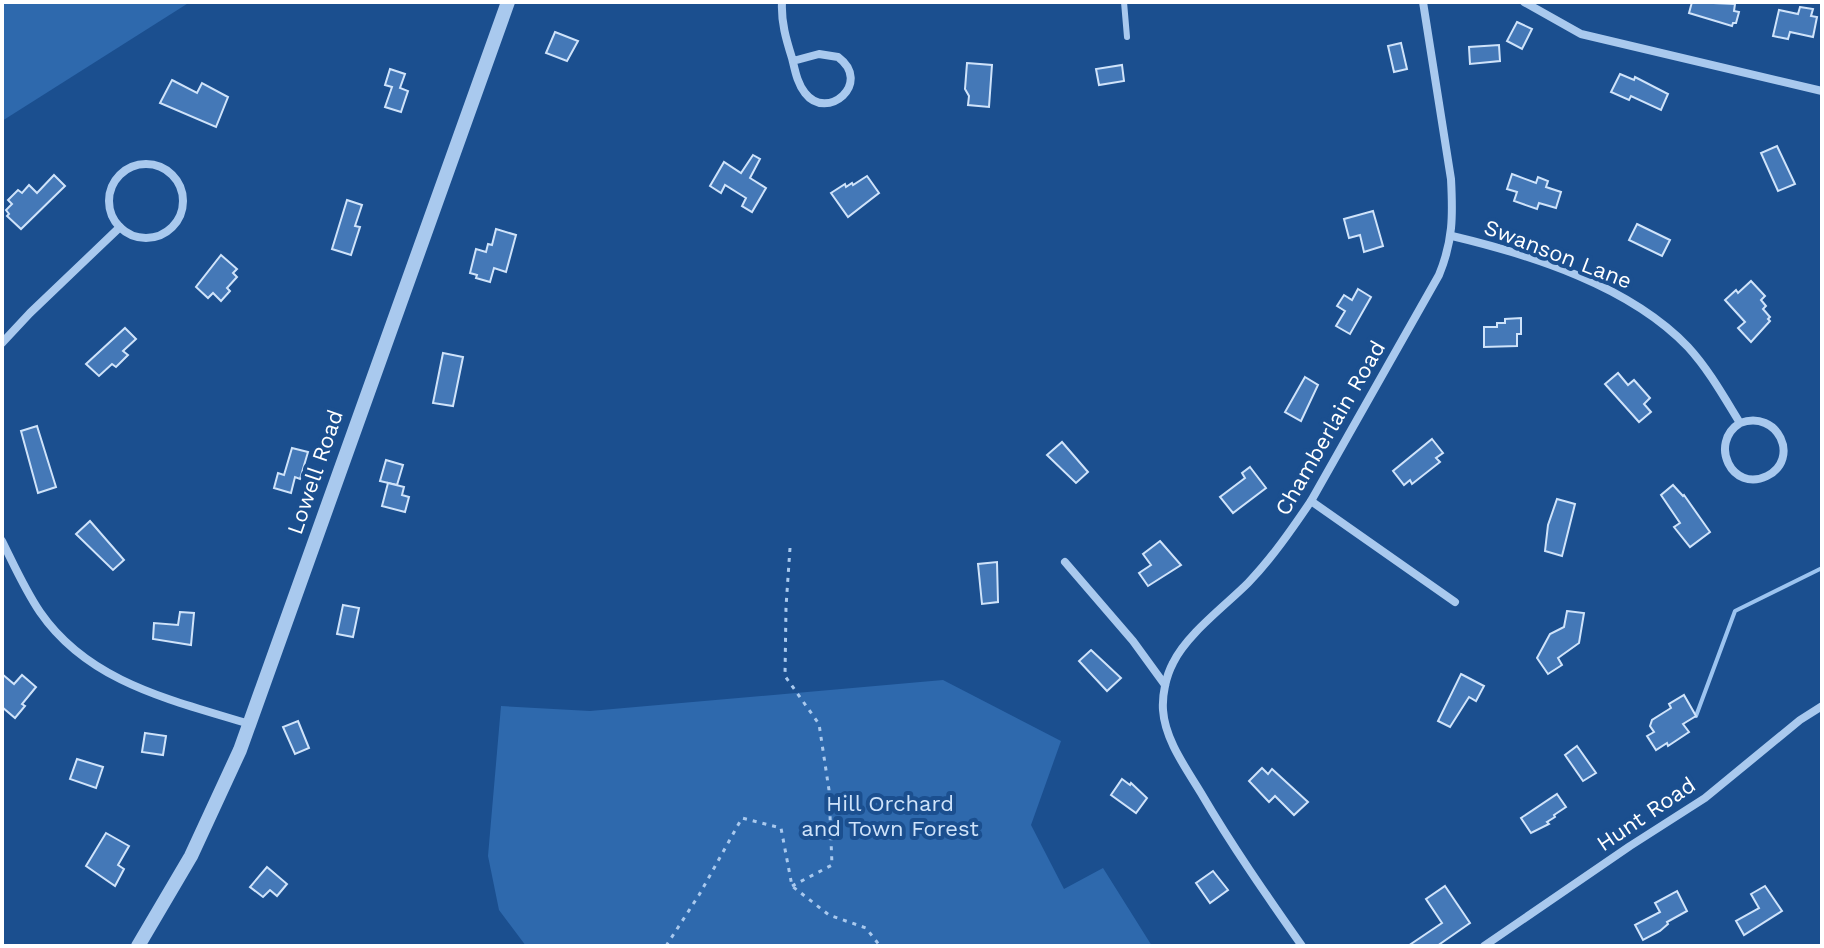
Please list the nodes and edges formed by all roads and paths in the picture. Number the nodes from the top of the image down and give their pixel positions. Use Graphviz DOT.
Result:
graph roads {
  1 [pos="508,2"];
  2 [pos="782,2"];
  3 [pos="1124,2"];
  4 [pos="1423,2"];
  5 [pos="1524,2"];
  6 [pos="1127,37"];
  7 [pos="793,61"];
  8 [pos="1822,91"];
  9 [pos="120,227"];
  10 [pos="1452,236"];
  11 [pos="2,343"];
  12 [pos="1740,423"];
  13 [pos="1311,501"];
  14 [pos="2,541"];
  15 [pos="790,548"];
  16 [pos="1065,562"];
  17 [pos="1455,602"];
  18 [pos="1165,685"];
  19 [pos="1822,706"];
  20 [pos="249,724"];
  21 [pos="792,886"];
  22 [pos="138,946"];
  23 [pos="666,946"];
  24 [pos="880,946"];
  25 [pos="1302,946"];
  26 [pos="1484,946"];
  1 -- 20 [label="street, Lowell Road"];
  2 -- 7 [label="street"];
  3 -- 6 [label="lane"];
  4 -- 10 [label="street, Chamberlain Road"];
  5 -- 8 [label="street"];
  7 -- 7 [label="street"];
  9 -- 9 [label="street"];
  9 -- 11 [label="street"];
  10 -- 12 [label="street, Swanson Lane"];
  10 -- 13 [label="street, Chamberlain Road"];
  12 -- 12 [label="street"];
  13 -- 17 [label="street"];
  13 -- 18 [label="street, Chamberlain Road"];
  14 -- 20 [label="street"];
  15 -- 21 [label="path"];
  16 -- 18 [label="street"];
  18 -- 25 [label="street, Chamberlain Road"];
  19 -- 26 [label="street, Hunt Road"];
  20 -- 22 [label="street, Lowell Road"];
  21 -- 23 [label="path"];
  21 -- 24 [label="path"];
}
